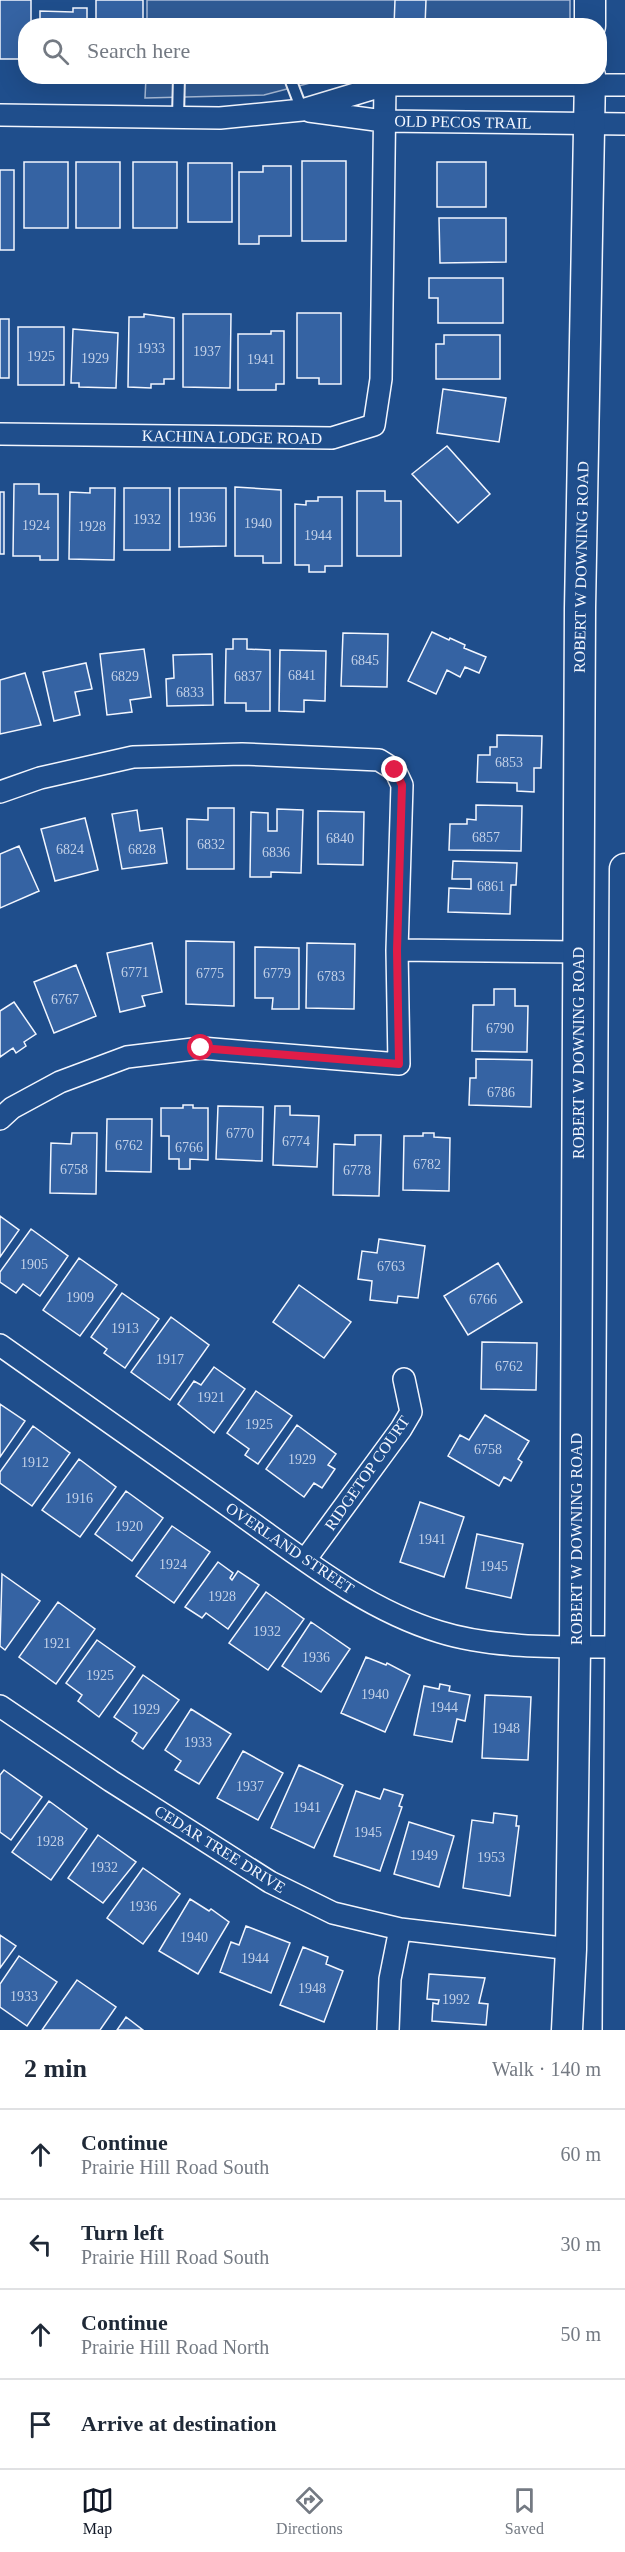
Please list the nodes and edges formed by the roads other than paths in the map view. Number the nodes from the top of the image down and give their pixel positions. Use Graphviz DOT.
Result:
graph roads {
  1 [pos="590,0"];
  2 [pos="590,18"];
  3 [pos="607,83"];
  4 [pos="179,84"];
  5 [pos="292,84"];
  6 [pos="436,84"];
  7 [pos="590,84"];
  8 [pos="384,85"];
  9 [pos="625,85"];
  10 [pos="302,110"];
  11 [pos="0,115"];
  12 [pos="178,117"];
  13 [pos="383,121"];
  14 [pos="625,124"];
  15 [pos="589,125"];
  16 [pos="0,434"];
  17 [pos="0,792"];
  18 [pos="625,869"];
  19 [pos="397,950"];
  20 [pos="579,952"];
  21 [pos="624,1092"];
  22 [pos="0,1119"];
  23 [pos="0,1345"];
  24 [pos="404,1379"];
  25 [pos="305,1560"];
  26 [pos="575,1647"];
  27 [pos="621,1647"];
  28 [pos="0,1706"];
  29 [pos="400,1929"];
  30 [pos="571,1949"];
  31 [pos="388,2030"];
  32 [pos="567,2030"];
  33 [pos="618,2030"];
  1 -- 2 [label="main road"];
  3 -- 9 [label="street, OLD PECOS TRAIL"];
  4 -- 12 [label="lane"];
  5 -- 10 [label="lane"];
  6 -- 8 [label="street, OLD PECOS TRAIL"];
  7 -- 15 [label="main road, ROBERT W DOWNING ROAD"];
  8 -- 10 [label="street, OLD PECOS TRAIL"];
  8 -- 13 [label="street, KACHINA LODGE ROAD"];
  10 -- 12 [label="street, OLD PECOS TRAIL"];
  10 -- 13 [label="street, OLD PECOS TRAIL"];
  11 -- 12 [label="street, OLD PECOS TRAIL"];
  13 -- 15 [label="street, OLD PECOS TRAIL"];
  13 -- 16 [label="street, KACHINA LODGE ROAD"];
  14 -- 15 [label="street, OLD PECOS TRAIL"];
  15 -- 20 [label="main road, ROBERT W DOWNING ROAD"];
  17 -- 19 [label="street"];
  18 -- 21 [label="main road"];
  19 -- 20 [label="street"];
  19 -- 22 [label="street"];
  20 -- 26 [label="main road, ROBERT W DOWNING ROAD"];
  21 -- 27 [label="main road"];
  23 -- 25 [label="street, OVERLAND STREET"];
  24 -- 25 [label="street, RIDGETOP COURT"];
  25 -- 26 [label="street, OVERLAND STREET"];
  26 -- 27 [label="street, OVERLAND STREET"];
  26 -- 30 [label="main road, ROBERT W DOWNING ROAD"];
  27 -- 33 [label="main road"];
  28 -- 29 [label="street, CEDAR TREE DRIVE"];
  29 -- 30 [label="street, CEDAR TREE DRIVE"];
  29 -- 31 [label="street"];
  30 -- 32 [label="main road, ROBERT W DOWNING ROAD"];
}
